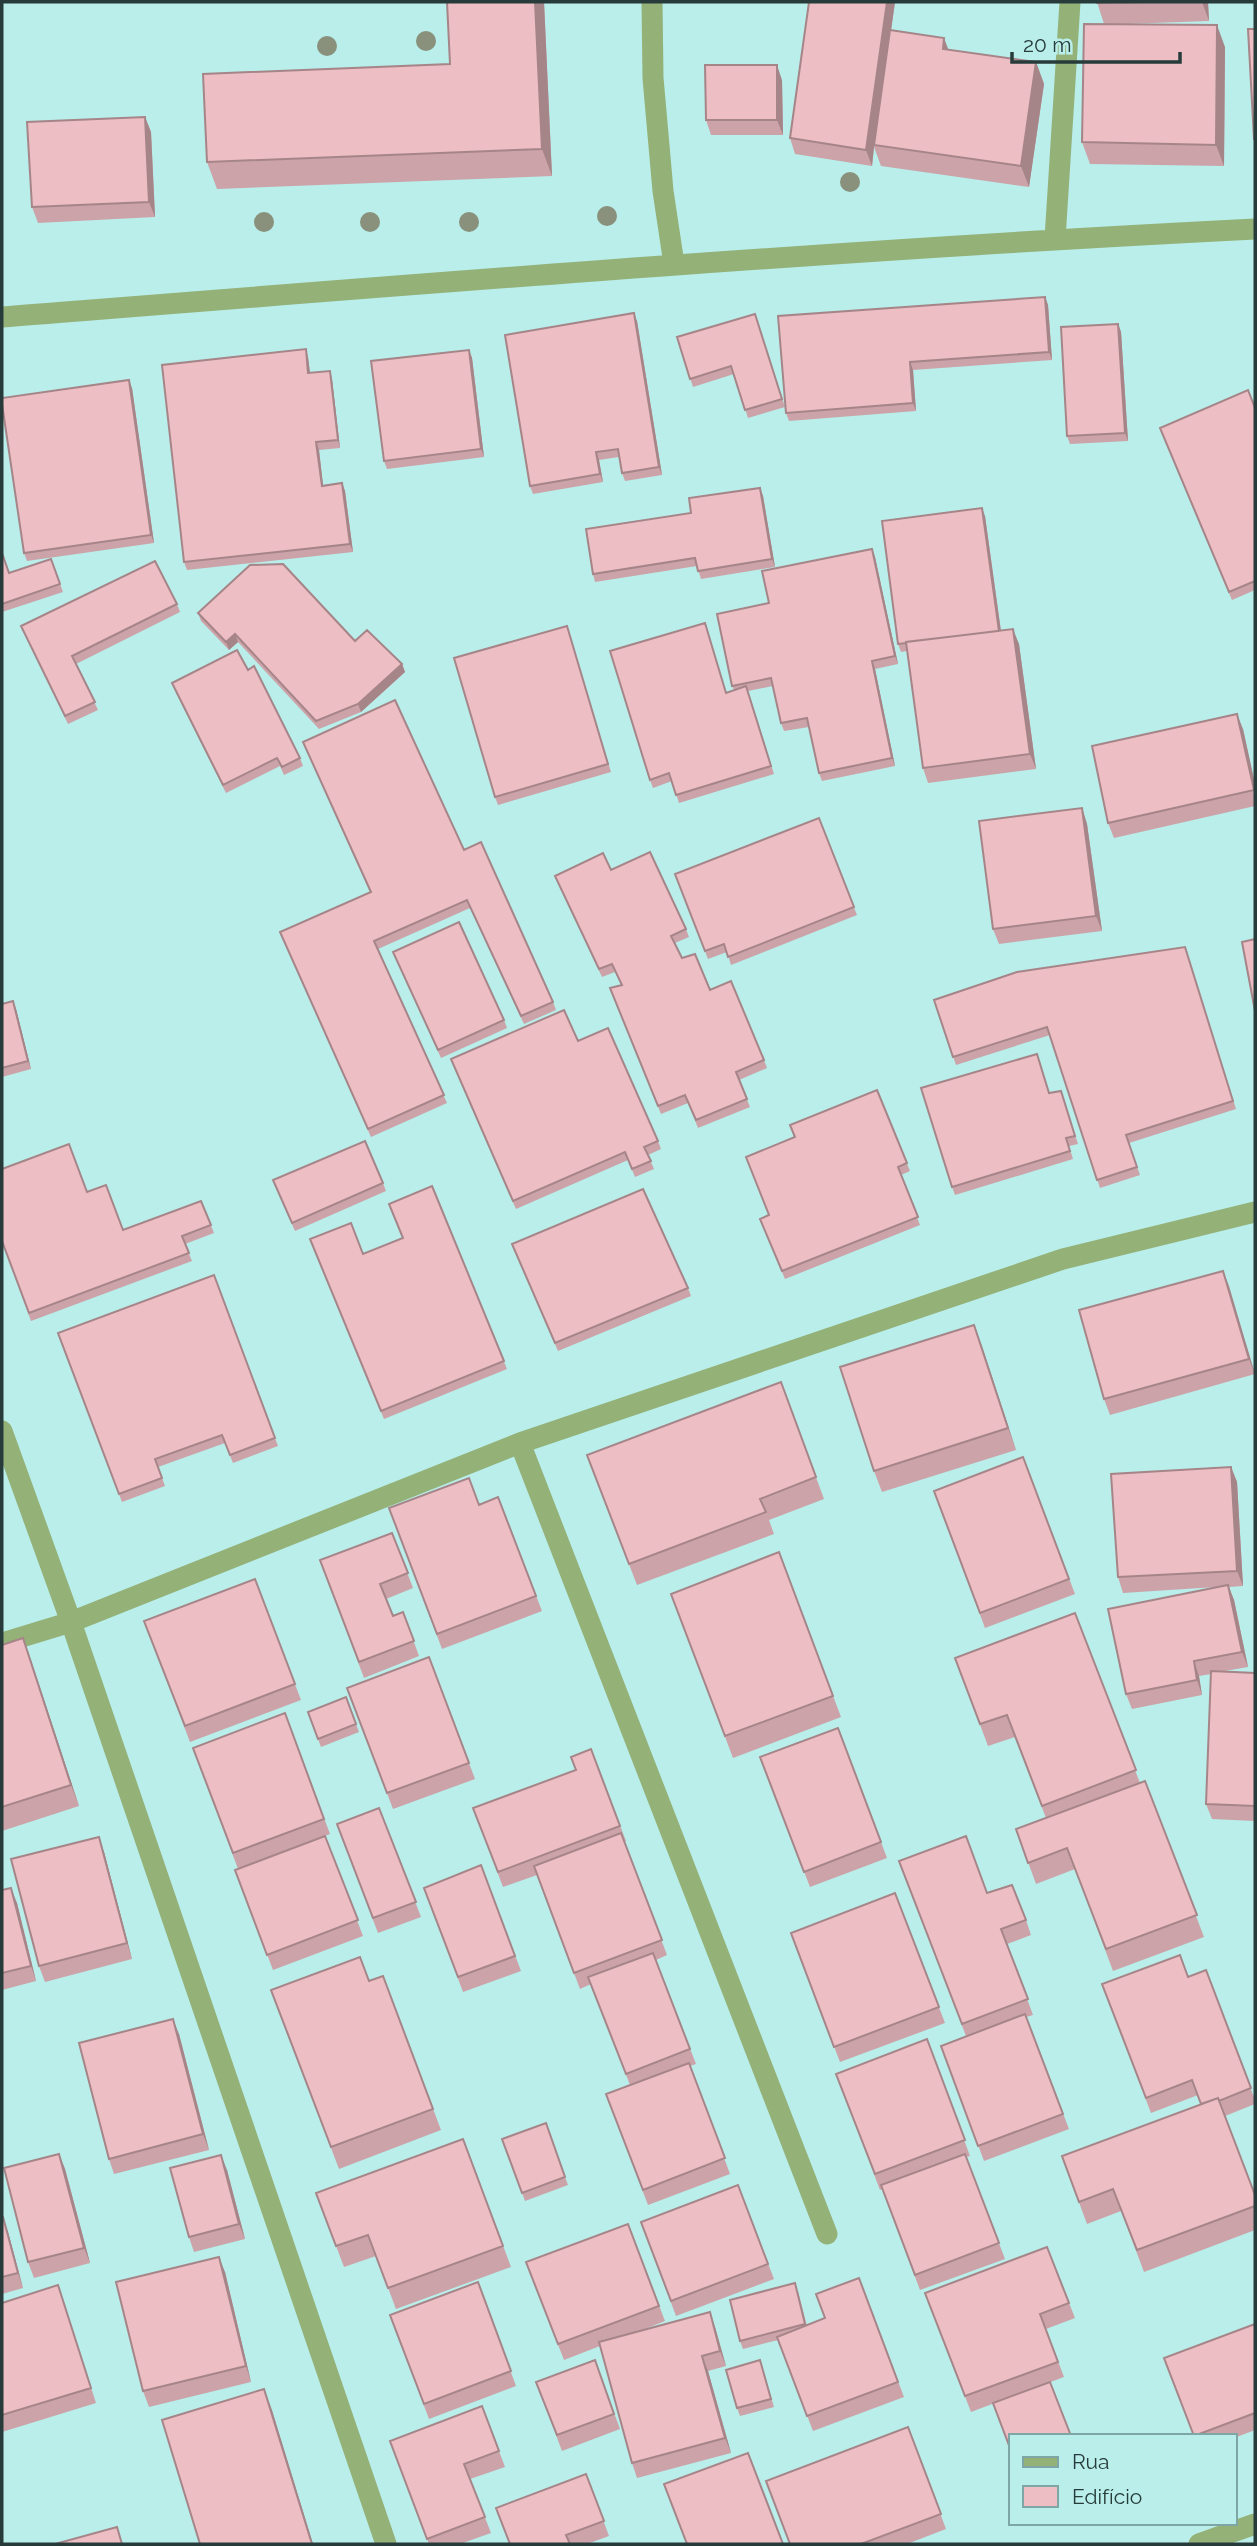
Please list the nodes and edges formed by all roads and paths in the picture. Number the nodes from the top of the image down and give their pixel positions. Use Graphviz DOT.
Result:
graph roads {
  1 [pos="652,2"];
  2 [pos="1070,2"];
  3 [pos="1255,229"];
  4 [pos="1055,239"];
  5 [pos="674,264"];
  6 [pos="2,317"];
  7 [pos="1255,1212"];
  8 [pos="2,1430"];
  9 [pos="520,1443"];
  10 [pos="71,1622"];
  11 [pos="2,1643"];
  12 [pos="827,2234"];
  13 [pos="1255,2524"];
  14 [pos="386,2544"];
  15 [pos="1199,2544"];
  1 -- 5 [label="street"];
  2 -- 4 [label="street"];
  3 -- 4 [label="street"];
  4 -- 5 [label="street"];
  5 -- 6 [label="street"];
  7 -- 9 [label="street"];
  8 -- 10 [label="street"];
  9 -- 10 [label="street"];
  9 -- 12 [label="street"];
  10 -- 11 [label="street"];
  10 -- 14 [label="street"];
  13 -- 15 [label="street"];
}
